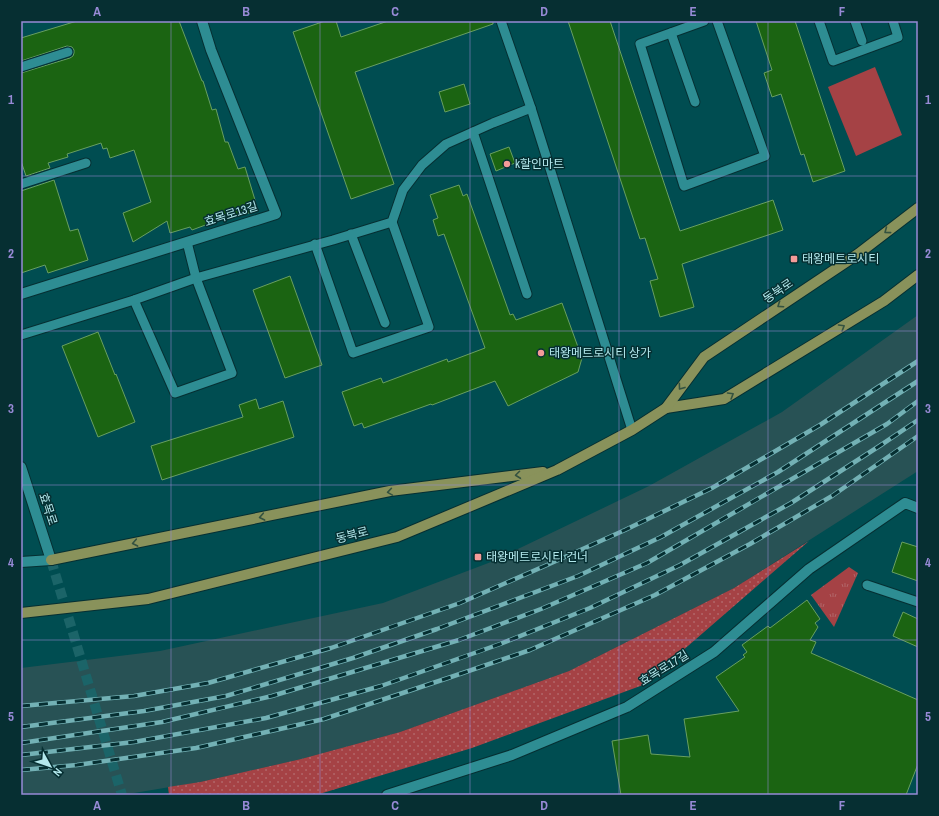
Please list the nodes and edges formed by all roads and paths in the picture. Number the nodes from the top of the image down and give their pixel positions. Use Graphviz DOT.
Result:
graph roads {
  1 [pos="202,21"];
  2 [pos="501,21"];
  3 [pos="704,21"];
  4 [pos="717,21"];
  5 [pos="819,21"];
  6 [pos="855,21"];
  7 [pos="892,21"];
  8 [pos="671,33"];
  9 [pos="862,41"];
  10 [pos="68,52"];
  11 [pos="21,67"];
  12 [pos="694,102"];
  13 [pos="532,108"];
  14 [pos="472,132"];
  15 [pos="86,163"];
  16 [pos="21,184"];
  17 [pos="918,208"];
  18 [pos="392,222"];
  19 [pos="351,234"];
  20 [pos="187,242"];
  21 [pos="315,244"];
  22 [pos="918,275"];
  23 [pos="196,278"];
  24 [pos="21,294"];
  25 [pos="527,294"];
  26 [pos="134,300"];
  27 [pos="385,324"];
  28 [pos="21,335"];
  29 [pos="666,408"];
  30 [pos="632,430"];
  31 [pos="21,467"];
  32 [pos="557,470"];
  33 [pos="918,508"];
  34 [pos="51,560"];
  35 [pos="21,562"];
  36 [pos="867,585"];
  37 [pos="918,602"];
  38 [pos="21,613"];
  39 [pos="387,795"];
  1 -- 20 [label="street, 효목로13길"];
  2 -- 13 [label="lane"];
  3 -- 8 [label="lane"];
  4 -- 8 [label="lane"];
  5 -- 7 [label="lane"];
  6 -- 9 [label="lane"];
  8 -- 12 [label="lane"];
  10 -- 11 [label="lane"];
  13 -- 14 [label="lane"];
  13 -- 30 [label="lane"];
  14 -- 18 [label="lane"];
  14 -- 25 [label="lane"];
  15 -- 16 [label="lane"];
  17 -- 29 [label="main road, 동북로, one-way"];
  18 -- 19 [label="lane"];
  18 -- 21 [label="lane"];
  19 -- 21 [label="lane"];
  19 -- 27 [label="lane"];
  20 -- 23 [label="lane"];
  20 -- 24 [label="street, 효목로13길"];
  21 -- 23 [label="lane"];
  29 -- 22 [label="main road, 동북로, one-way"];
  23 -- 26 [label="lane"];
  23 -- 26 [label="lane"];
  26 -- 28 [label="lane"];
  29 -- 30 [label="main road, 동북로"];
  30 -- 32 [label="main road, 동북로"];
  31 -- 34 [label="street, 효목로"];
  32 -- 34 [label="main road, one-way"];
  32 -- 38 [label="main road, 동북로"];
  33 -- 39 [label="street, 효목로17길"];
  34 -- 35 [label="street"];
  36 -- 37 [label="lane"];
}
